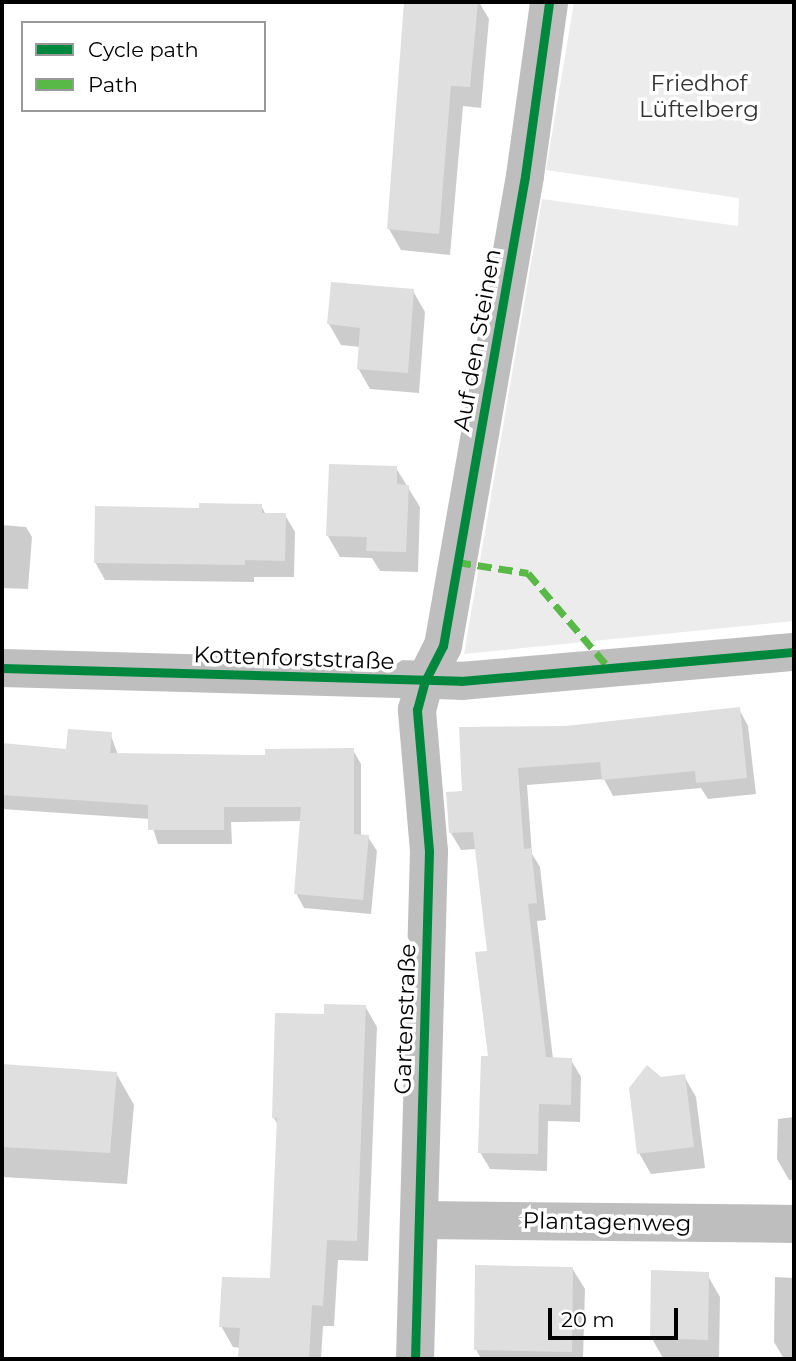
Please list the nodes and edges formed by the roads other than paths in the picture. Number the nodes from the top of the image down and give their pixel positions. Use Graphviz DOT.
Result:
graph roads {
  1 [pos="549,2"];
  2 [pos="794,652"];
  3 [pos="2,668"];
  4 [pos="425,681"];
  5 [pos="419,1220"];
  6 [pos="794,1224"];
  7 [pos="415,1359"];
  1 -- 4 [label="street, Auf den Steinen"];
  2 -- 4 [label="street, Kottenforststraße"];
  3 -- 4 [label="street, Kottenforststraße"];
  4 -- 5 [label="street, Gartenstraße"];
  5 -- 6 [label="street, Plantagenweg"];
  5 -- 7 [label="street, Gartenstraße"];
}
